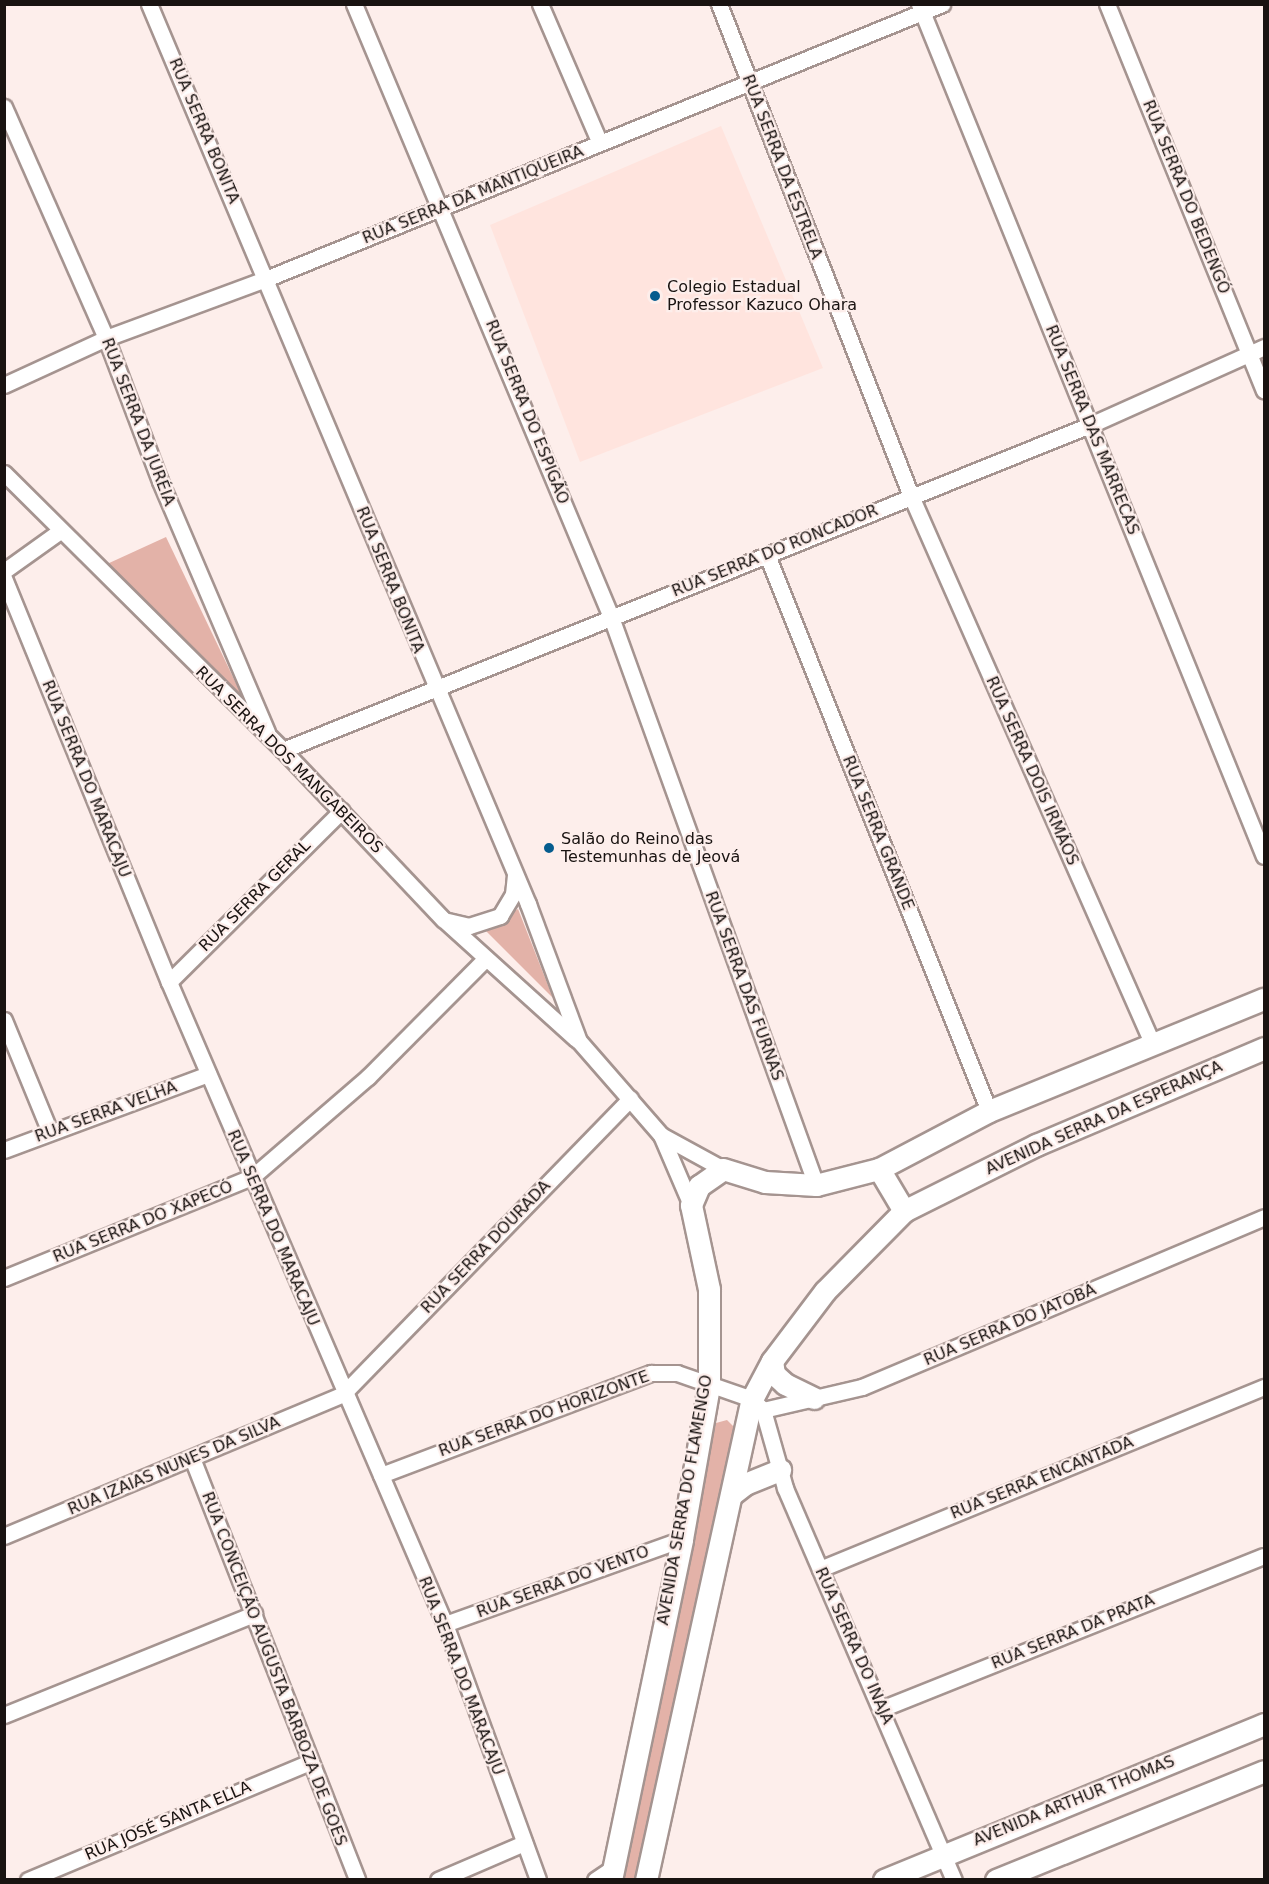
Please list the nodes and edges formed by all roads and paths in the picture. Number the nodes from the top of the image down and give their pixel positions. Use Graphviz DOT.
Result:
graph roads {
  1 [pos="149,4"];
  2 [pos="354,4"];
  3 [pos="540,4"];
  4 [pos="719,4"];
  5 [pos="942,4"];
  6 [pos="1107,4"];
  7 [pos="920,8"];
  8 [pos="750,83"];
  9 [pos="4,108"];
  10 [pos="600,143"];
  11 [pos="442,207"];
  12 [pos="268,278"];
  13 [pos="106,338"];
  14 [pos="1264,347"];
  15 [pos="1249,353"];
  16 [pos="4,386"];
  17 [pos="1264,390"];
  18 [pos="1090,425"];
  19 [pos="4,473"];
  20 [pos="911,496"];
  21 [pos="60,531"];
  22 [pos="766,555"];
  23 [pos="4,571"];
  24 [pos="4,578"];
  25 [pos="11,611"];
  26 [pos="611,617"];
  27 [pos="434,687"];
  28 [pos="269,738"];
  29 [pos="283,750"];
  30 [pos="341,811"];
  31 [pos="1264,856"];
  32 [pos="514,876"];
  33 [pos="443,919"];
  34 [pos="485,959"];
  35 [pos="169,982"];
  36 [pos="1264,999"];
  37 [pos="4,1020"];
  38 [pos="579,1041"];
  39 [pos="1153,1045"];
  40 [pos="1264,1048"];
  41 [pos="208,1074"];
  42 [pos="630,1099"];
  43 [pos="989,1111"];
  44 [pos="50,1132"];
  45 [pos="661,1136"];
  46 [pos="4,1150"];
  47 [pos="879,1168"];
  48 [pos="723,1170"];
  49 [pos="252,1177"];
  50 [pos="816,1185"];
  51 [pos="691,1205"];
  52 [pos="904,1211"];
  53 [pos="1264,1217"];
  54 [pos="4,1278"];
  55 [pos="772,1361"];
  56 [pos="709,1386"];
  57 [pos="1264,1387"];
  58 [pos="343,1394"];
  59 [pos="814,1398"];
  60 [pos="758,1404"];
  61 [pos="192,1458"];
  62 [pos="780,1470"];
  63 [pos="381,1476"];
  64 [pos="731,1495"];
  65 [pos="4,1536"];
  66 [pos="682,1539"];
  67 [pos="1264,1556"];
  68 [pos="820,1569"];
  69 [pos="254,1614"];
  70 [pos="445,1624"];
  71 [pos="881,1709"];
  72 [pos="4,1715"];
  73 [pos="1264,1724"];
  74 [pos="308,1763"];
  75 [pos="1264,1771"];
  76 [pos="524,1843"];
  77 [pos="945,1854"];
  78 [pos="603,1877"];
  79 [pos="538,1879"];
  80 [pos="28,1880"];
  81 [pos="357,1880"];
  82 [pos="438,1880"];
  83 [pos="646,1880"];
  84 [pos="884,1880"];
  85 [pos="954,1880"];
  86 [pos="996,1880"];
  1 -- 12 [label="street, RUA SERRA BONITA"];
  2 -- 11 [label="street, RUA SERRA DO ESPIGÃO"];
  3 -- 10 [label="street"];
  4 -- 8 [label="street, RUA SERRA DA ESTRELA"];
  5 -- 7 [label="street, RUA SERRA DA MANTIQUEIRA"];
  6 -- 15 [label="street, RUA SERRA DO BEDENGÓ"];
  7 -- 8 [label="street, RUA SERRA DA MANTIQUEIRA"];
  7 -- 18 [label="street, RUA SERRA DAS MARRECAS"];
  8 -- 10 [label="street, RUA SERRA DA MANTIQUEIRA"];
  8 -- 20 [label="street, RUA SERRA DA ESTRELA"];
  9 -- 13 [label="street, RUA SERRA DA JURÉIA"];
  10 -- 11 [label="street, RUA SERRA DA MANTIQUEIRA"];
  11 -- 12 [label="street, RUA SERRA DA MANTIQUEIRA"];
  11 -- 26 [label="street, RUA SERRA DO ESPIGÃO"];
  12 -- 13 [label="street, RUA SERRA DA MANTIQUEIRA"];
  12 -- 27 [label="street, RUA SERRA BONITA"];
  13 -- 16 [label="street, RUA SERRA DA MANTIQUEIRA"];
  13 -- 28 [label="street, RUA SERRA DA JURÉIA"];
  14 -- 15 [label="street, RUA SERRA DO RONCADOR"];
  15 -- 17 [label="street, RUA SERRA DO BEDENGÓ"];
  15 -- 18 [label="street, RUA SERRA DO RONCADOR"];
  18 -- 20 [label="street, RUA SERRA DO RONCADOR"];
  18 -- 31 [label="street, RUA SERRA DAS MARRECAS"];
  19 -- 21 [label="street, RUA SERRA DOS MANGABEIROS"];
  20 -- 22 [label="street, RUA SERRA DO RONCADOR"];
  20 -- 39 [label="street, RUA SERRA DOIS IRMÃOS"];
  21 -- 23 [label="street"];
  21 -- 28 [label="street, RUA SERRA DOS MANGABEIROS"];
  22 -- 26 [label="street, RUA SERRA DO RONCADOR"];
  22 -- 43 [label="street, RUA SERRA GRANDE"];
  24 -- 25 [label="street, RUA SERRA DO MARACAJU"];
  25 -- 35 [label="street, RUA SERRA DO MARACAJU"];
  26 -- 27 [label="street, RUA SERRA DO RONCADOR"];
  26 -- 50 [label="street, RUA SERRA DAS FURNAS"];
  27 -- 29 [label="street, RUA SERRA DO RONCADOR"];
  27 -- 32 [label="street, RUA SERRA BONITA"];
  28 -- 29 [label="street, RUA SERRA DOS MANGABEIROS"];
  29 -- 30 [label="street, RUA SERRA DOS MANGABEIROS"];
  30 -- 33 [label="street, RUA SERRA DOS MANGABEIROS"];
  30 -- 35 [label="street, RUA SERRA GERAL"];
  32 -- 33 [label="street"];
  32 -- 38 [label="street, RUA SERRA BONITA"];
  33 -- 34 [label="street, RUA SERRA DOS MANGABEIROS"];
  34 -- 38 [label="street, RUA SERRA DOS MANGABEIROS"];
  34 -- 49 [label="street, RUA SERRA DO XAPECÓ"];
  35 -- 41 [label="street, RUA SERRA DO MARACAJU"];
  36 -- 39 [label="street"];
  37 -- 44 [label="street"];
  38 -- 42 [label="street, RUA SERRA BONITA"];
  39 -- 43 [label="street"];
  40 -- 52 [label="street, AVENIDA SERRA DA ESPERANÇA"];
  41 -- 44 [label="street, RUA SERRA VELHA"];
  41 -- 49 [label="street, RUA SERRA DO MARACAJU"];
  42 -- 45 [label="street, RUA SERRA BONITA"];
  42 -- 58 [label="street, RUA SERRA DOURADA"];
  43 -- 47 [label="street"];
  44 -- 46 [label="street, RUA SERRA VELHA"];
  45 -- 48 [label="street"];
  45 -- 51 [label="street, AVENIDA SERRA DO FLAMENGO"];
  47 -- 50 [label="street"];
  47 -- 52 [label="street"];
  48 -- 50 [label="street"];
  48 -- 51 [label="street"];
  49 -- 54 [label="street, RUA SERRA DO XAPECÓ"];
  49 -- 58 [label="street, RUA SERRA DO MARACAJU"];
  51 -- 56 [label="street, AVENIDA SERRA DO FLAMENGO"];
  52 -- 55 [label="street, AVENIDA SERRA DA ESPERANÇA"];
  53 -- 59 [label="street, RUA SERRA DO JATOBÁ"];
  55 -- 59 [label="street"];
  55 -- 60 [label="street, AVENIDA SERRA DA ESPERANÇA"];
  56 -- 60 [label="street, RUA SERRA DO HORIZONTE"];
  56 -- 63 [label="street, RUA SERRA DO HORIZONTE"];
  56 -- 66 [label="street, AVENIDA SERRA DO FLAMENGO"];
  57 -- 68 [label="street, RUA SERRA ENCANTADA"];
  58 -- 61 [label="street, RUA IZAIAS NUNES DA SILVA"];
  58 -- 63 [label="street, RUA SERRA DO MARACAJU"];
  59 -- 60 [label="street, RUA SERRA DO JATOBÁ"];
  60 -- 62 [label="street, RUA SERRA DO INAJA"];
  60 -- 64 [label="street"];
  61 -- 65 [label="street, RUA IZAIAS NUNES DA SILVA"];
  61 -- 69 [label="street, RUA CONCEIÇÃO AUGUSTA BARBOZA DE GOES"];
  62 -- 64 [label="street"];
  62 -- 68 [label="street, RUA SERRA DO INAJA"];
  63 -- 70 [label="street, RUA SERRA DO MARACAJU"];
  64 -- 83 [label="street"];
  66 -- 70 [label="street, RUA SERRA DO VENTO"];
  66 -- 78 [label="street, AVENIDA SERRA DO FLAMENGO"];
  67 -- 71 [label="street, RUA SERRA DA PRATA"];
  68 -- 71 [label="street, RUA SERRA DO INAJA"];
  69 -- 72 [label="street"];
  69 -- 74 [label="street, RUA CONCEIÇÃO AUGUSTA BARBOZA DE GOES"];
  70 -- 76 [label="street, RUA SERRA DO MARACAJU"];
  71 -- 77 [label="street, RUA SERRA DO INAJA"];
  73 -- 77 [label="street, AVENIDA ARTHUR THOMAS"];
  74 -- 80 [label="street, RUA JOSÉ SANTA ELLA"];
  74 -- 81 [label="street, RUA CONCEIÇÃO AUGUSTA BARBOZA DE GOES"];
  75 -- 86 [label="street"];
  76 -- 79 [label="street, RUA SERRA DO MARACAJU"];
  76 -- 82 [label="street"];
  77 -- 84 [label="street, AVENIDA ARTHUR THOMAS"];
  77 -- 85 [label="street, RUA SERRA DO INAJA"];
}
